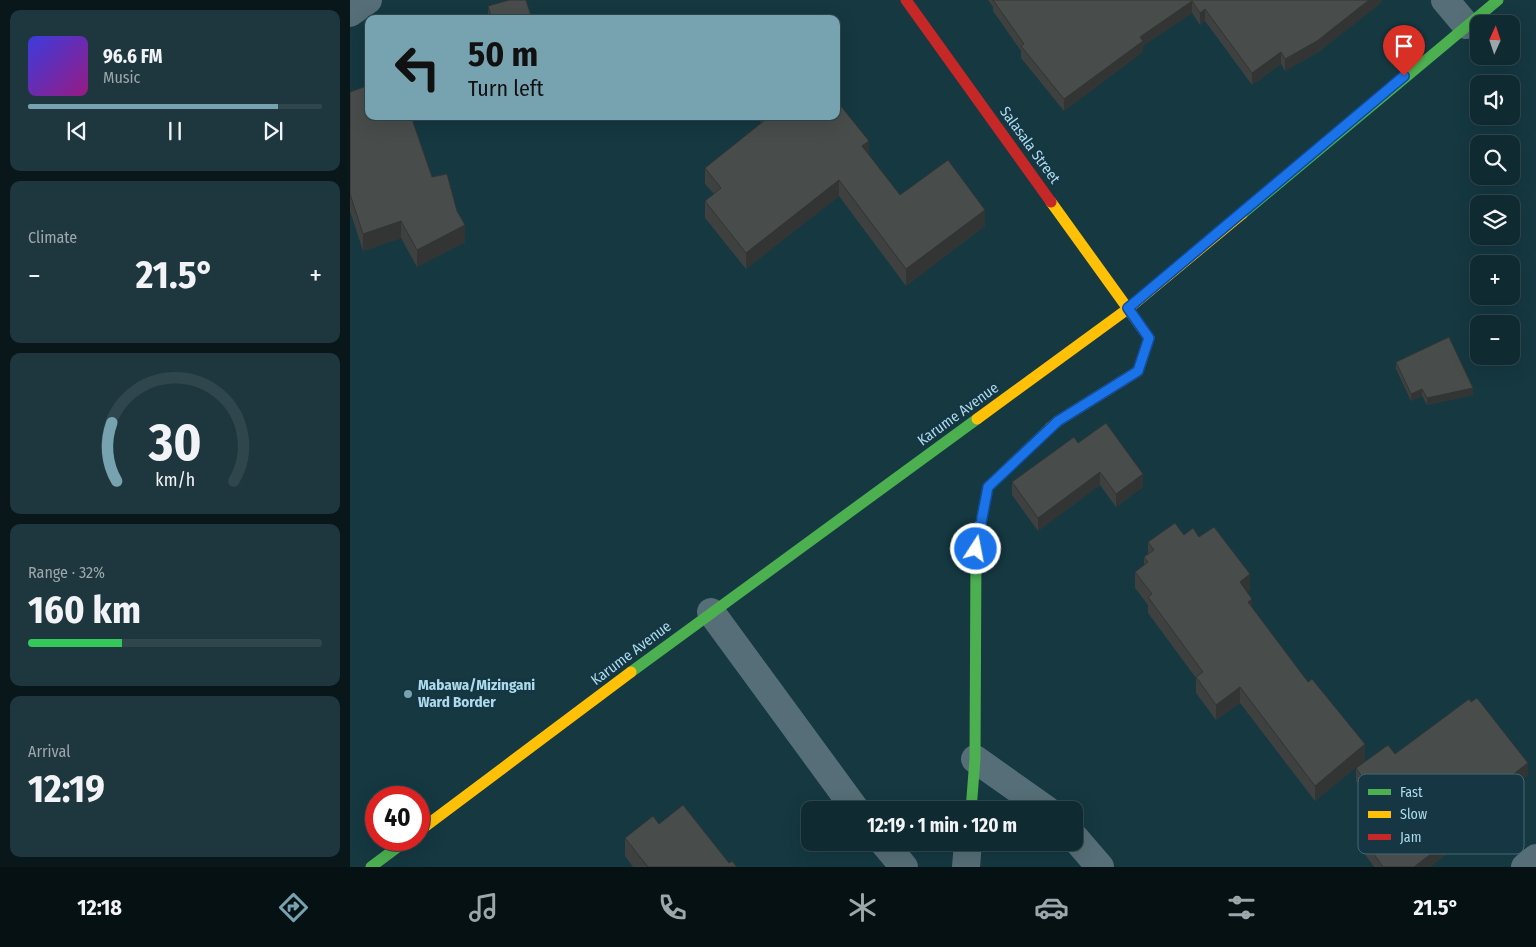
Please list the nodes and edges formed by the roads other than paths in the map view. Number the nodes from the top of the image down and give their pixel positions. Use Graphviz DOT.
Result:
graph roads {
  1 [pos="368,0"];
  2 [pos="906,0"];
  3 [pos="1445,0"];
  4 [pos="1498,0"];
  5 [pos="350,13"];
  6 [pos="1466,25"];
  7 [pos="1128,308"];
  8 [pos="711,612"];
  9 [pos="975,760"];
  10 [pos="849,801"];
  11 [pos="972,801"];
  12 [pos="1034,801"];
  13 [pos="430,823"];
  14 [pos="1083,847"];
  15 [pos="392,851"];
  16 [pos="891,851"];
  17 [pos="967,851"];
  18 [pos="1536,858"];
  19 [pos="371,867"];
  20 [pos="904,867"];
  21 [pos="966,867"];
  22 [pos="1100,867"];
  23 [pos="1526,867"];
  1 -- 5 [label="street"];
  2 -- 7 [label="main road, Salasala Street"];
  3 -- 6 [label="street"];
  4 -- 6 [label="main road, Karume Avenue"];
  6 -- 7 [label="main road, Karume Avenue"];
  7 -- 8 [label="main road, Karume Avenue"];
  7 -- 9 [label="main road, Salasala Street"];
  8 -- 10 [label="street"];
  8 -- 13 [label="main road, Karume Avenue"];
  9 -- 11 [label="main road"];
  9 -- 12 [label="street"];
  14 -- 22 [label="street"];
  15 -- 19 [label="main road"];
  16 -- 20 [label="street"];
  17 -- 21 [label="street"];
  18 -- 23 [label="street"];
}
